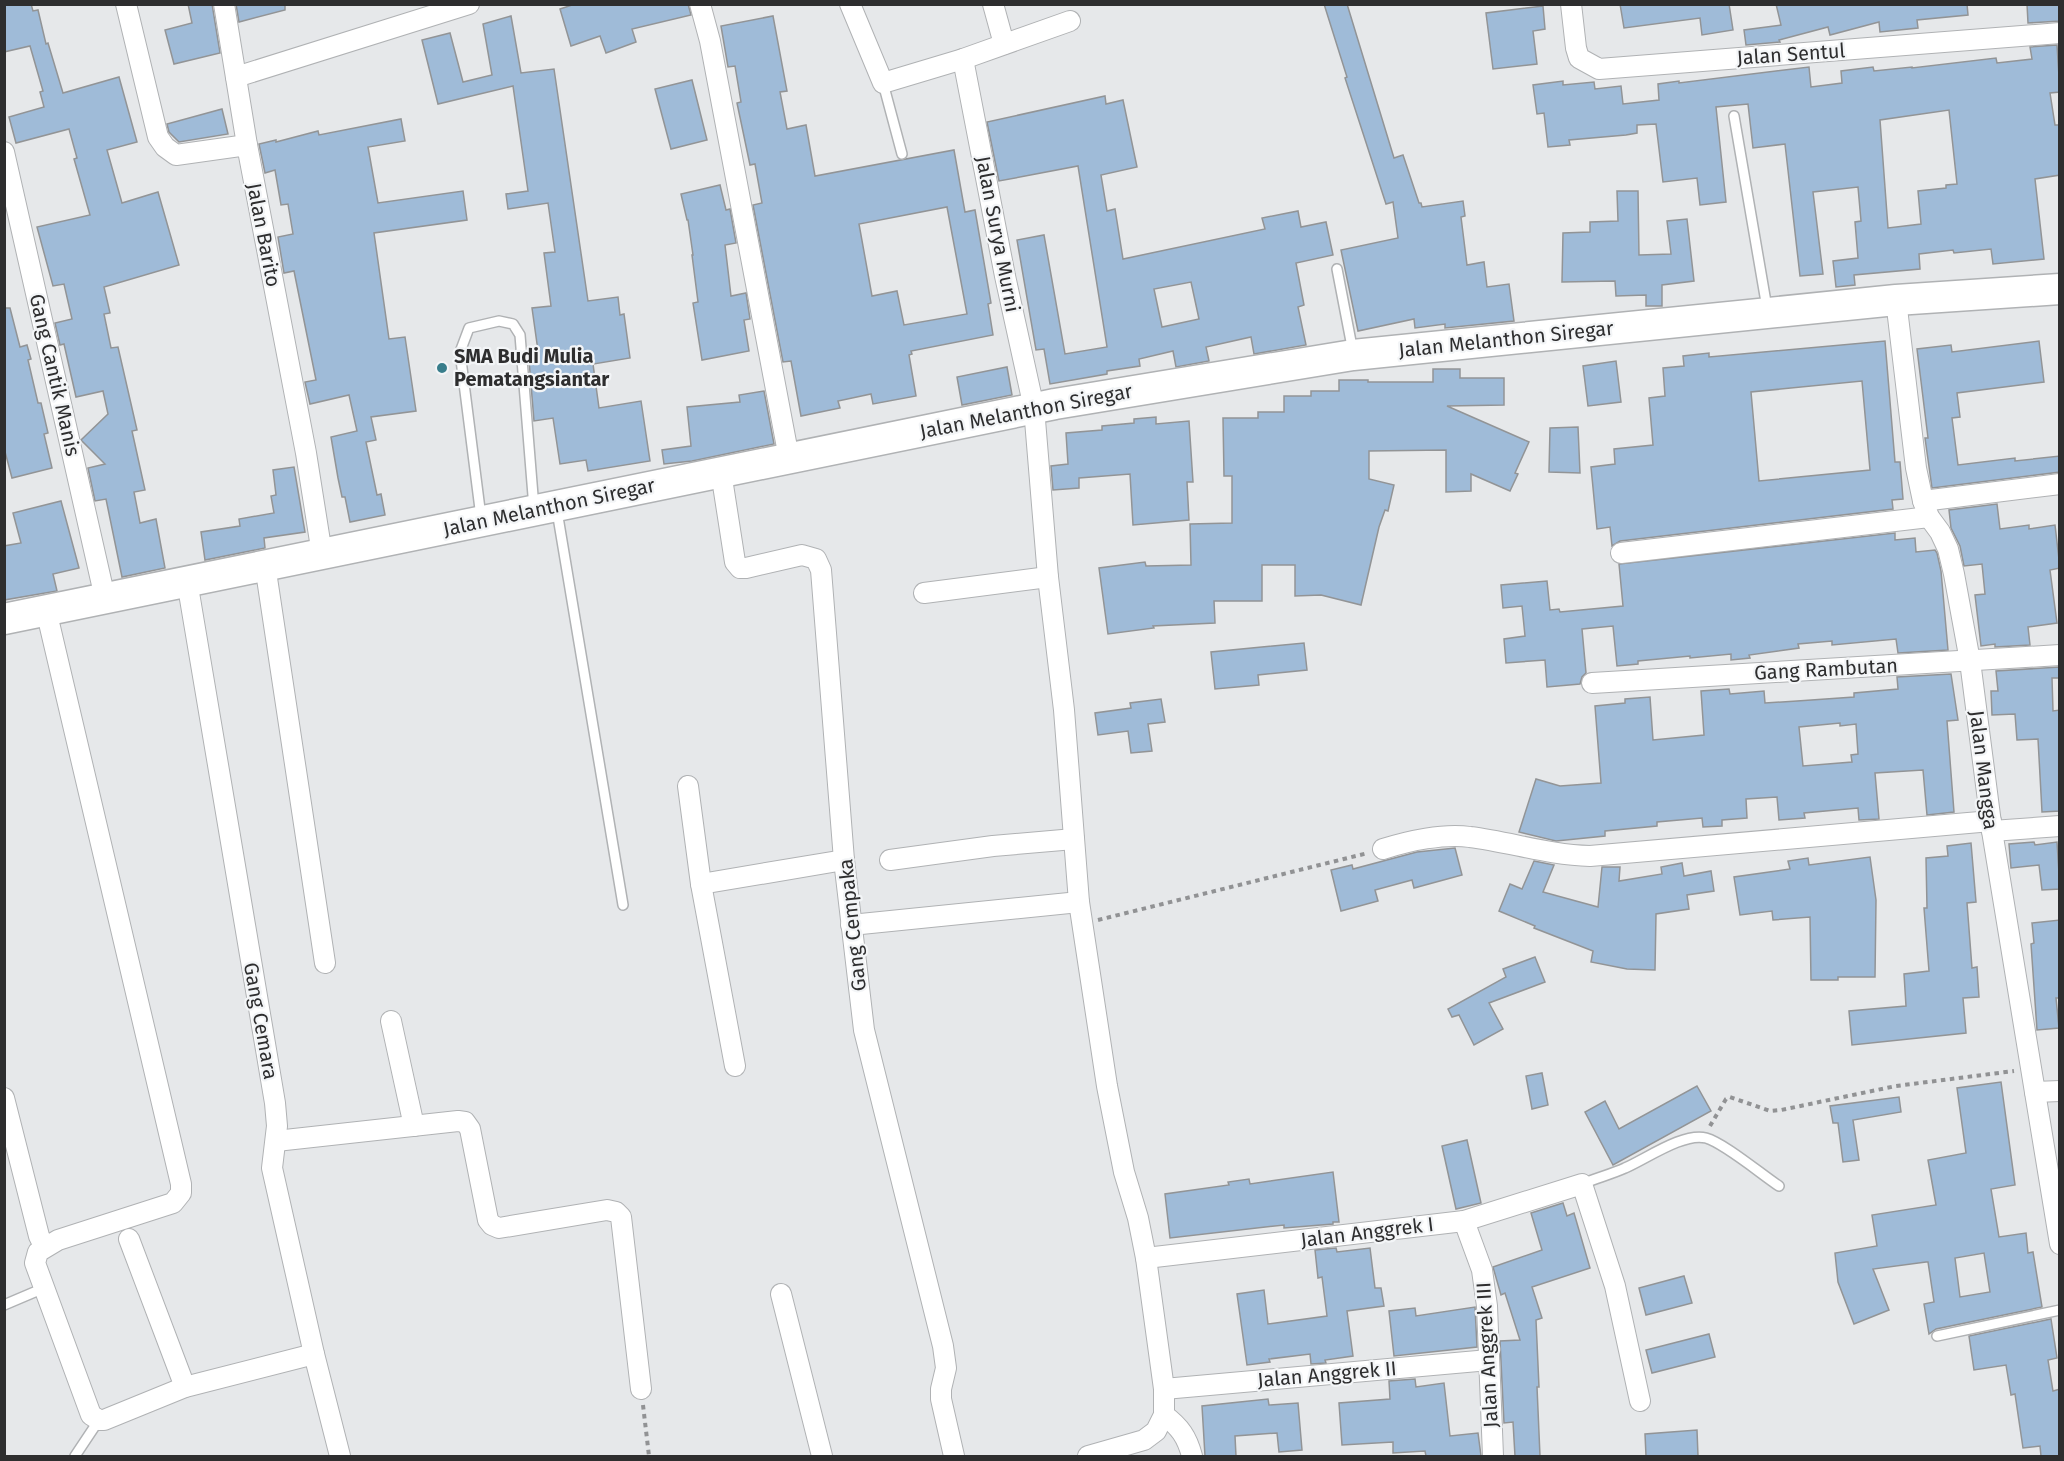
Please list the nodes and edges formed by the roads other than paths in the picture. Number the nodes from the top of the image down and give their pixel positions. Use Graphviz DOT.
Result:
graph roads {
  1 [pos="126,4"];
  2 [pos="224,4"];
  3 [pos="469,4"];
  4 [pos="700,4"];
  5 [pos="850,4"];
  6 [pos="993,4"];
  7 [pos="1571,4"];
  8 [pos="1070,21"];
  9 [pos="2060,33"];
  10 [pos="1004,44"];
  11 [pos="963,59"];
  12 [pos="236,77"];
  13 [pos="883,83"];
  14 [pos="1734,116"];
  15 [pos="246,146"];
  16 [pos="4,152"];
  17 [pos="902,154"];
  18 [pos="1337,269"];
  19 [pos="2060,289"];
  20 [pos="1896,300"];
  21 [pos="1768,314"];
  22 [pos="1353,355"];
  23 [pos="1034,408"];
  24 [pos="789,458"];
  25 [pos="721,472"];
  26 [pos="2060,484"];
  27 [pos="545,508"];
  28 [pos="1926,509"];
  29 [pos="482,521"];
  30 [pos="1621,553"];
  31 [pos="322,554"];
  32 [pos="265,565"];
  33 [pos="1048,577"];
  34 [pos="187,581"];
  35 [pos="924,593"];
  36 [pos="105,598"];
  37 [pos="46,610"];
  38 [pos="4,619"];
  39 [pos="2060,655"];
  40 [pos="1970,661"];
  41 [pos="1592,683"];
  42 [pos="688,786"];
  43 [pos="1991,826"];
  44 [pos="2060,826"];
  45 [pos="1074,839"];
  46 [pos="1383,849"];
  47 [pos="844,860"];
  48 [pos="890,860"];
  49 [pos="701,884"];
  50 [pos="1079,902"];
  51 [pos="622,905"];
  52 [pos="851,925"];
  53 [pos="325,963"];
  54 [pos="391,1021"];
  55 [pos="735,1066"];
  56 [pos="2060,1091"];
  57 [pos="2035,1092"];
  58 [pos="4,1098"];
  59 [pos="414,1126"];
  60 [pos="276,1141"];
  61 [pos="1582,1184"];
  62 [pos="1779,1186"];
  63 [pos="1464,1221"];
  64 [pos="129,1239"];
  65 [pos="2060,1244"];
  66 [pos="44,1246"];
  67 [pos="1146,1258"];
  68 [pos="44,1288"];
  69 [pos="781,1294"];
  70 [pos="4,1305"];
  71 [pos="2060,1310"];
  72 [pos="1937,1336"];
  73 [pos="314,1354"];
  74 [pos="1489,1360"];
  75 [pos="185,1387"];
  76 [pos="641,1389"];
  77 [pos="1164,1389"];
  78 [pos="1640,1401"];
  79 [pos="1164,1415"];
  80 [pos="99,1420"];
  81 [pos="75,1456"];
  82 [pos="340,1456"];
  83 [pos="822,1456"];
  84 [pos="954,1456"];
  85 [pos="1092,1456"];
  86 [pos="1192,1456"];
  87 [pos="1493,1456"];
  1 -- 15 [label="street"];
  2 -- 12 [label="street, Jalan Barito"];
  3 -- 12 [label="street"];
  4 -- 24 [label="street"];
  5 -- 13 [label="street"];
  6 -- 10 [label="street"];
  7 -- 9 [label="street, Jalan Sentul"];
  8 -- 10 [label="street"];
  10 -- 11 [label="street"];
  11 -- 13 [label="street"];
  11 -- 23 [label="street, Jalan Surya Murni"];
  12 -- 15 [label="street, Jalan Barito"];
  13 -- 17 [label="lane"];
  14 -- 21 [label="lane"];
  15 -- 31 [label="street, Jalan Barito"];
  16 -- 36 [label="street, Gang Cantik Manis"];
  18 -- 22 [label="lane"];
  19 -- 20 [label="main road, Jalan Melanthon Siregar"];
  20 -- 21 [label="main road, Jalan Melanthon Siregar"];
  20 -- 28 [label="street, Jalan Mangga"];
  21 -- 22 [label="main road, Jalan Melanthon Siregar"];
  22 -- 23 [label="main road, Jalan Melanthon Siregar"];
  23 -- 24 [label="main road, Jalan Melanthon Siregar"];
  23 -- 33 [label="street, Jalan Surya Murni"];
  24 -- 25 [label="main road, Jalan Melanthon Siregar"];
  25 -- 27 [label="main road, Jalan Melanthon Siregar"];
  25 -- 47 [label="street, Gang Cempaka"];
  26 -- 28 [label="street"];
  27 -- 29 [label="main road, Jalan Melanthon Siregar"];
  27 -- 29 [label="lane"];
  27 -- 51 [label="lane"];
  28 -- 30 [label="street"];
  28 -- 40 [label="street, Jalan Mangga"];
  29 -- 31 [label="main road, Jalan Melanthon Siregar"];
  31 -- 32 [label="main road, Jalan Melanthon Siregar"];
  32 -- 34 [label="main road, Jalan Melanthon Siregar"];
  32 -- 53 [label="street"];
  33 -- 35 [label="street"];
  33 -- 45 [label="street, Jalan Surya Murni"];
  34 -- 36 [label="main road, Jalan Melanthon Siregar"];
  34 -- 60 [label="street, Gang Cemara"];
  36 -- 37 [label="main road, Jalan Melanthon Siregar"];
  37 -- 38 [label="main road, Jalan Melanthon Siregar"];
  37 -- 66 [label="street"];
  39 -- 40 [label="street, Gang Rambutan"];
  40 -- 41 [label="street, Gang Rambutan"];
  40 -- 43 [label="street, Jalan Mangga"];
  42 -- 49 [label="street"];
  43 -- 44 [label="street"];
  43 -- 46 [label="street"];
  43 -- 57 [label="street, Jalan Mangga"];
  45 -- 48 [label="street"];
  45 -- 50 [label="street, Jalan Surya Murni"];
  47 -- 49 [label="street"];
  47 -- 52 [label="street, Gang Cempaka"];
  49 -- 55 [label="street"];
  50 -- 52 [label="street"];
  50 -- 67 [label="street, Jalan Surya Murni"];
  52 -- 84 [label="street, Gang Cempaka"];
  54 -- 59 [label="street"];
  56 -- 57 [label="street"];
  57 -- 65 [label="street, Jalan Mangga"];
  58 -- 66 [label="street"];
  59 -- 60 [label="street"];
  59 -- 76 [label="street"];
  60 -- 73 [label="street, Gang Cemara"];
  61 -- 62 [label="lane"];
  61 -- 63 [label="street, Jalan Anggrek I"];
  61 -- 78 [label="street"];
  63 -- 67 [label="street, Jalan Anggrek I"];
  63 -- 74 [label="street, Jalan Anggrek III"];
  64 -- 75 [label="street"];
  66 -- 68 [label="street"];
  67 -- 77 [label="street, Jalan Surya Murni"];
  68 -- 70 [label="lane"];
  68 -- 80 [label="street"];
  69 -- 83 [label="street"];
  71 -- 72 [label="lane"];
  73 -- 75 [label="street"];
  73 -- 82 [label="street, Gang Cemara"];
  74 -- 77 [label="street, Jalan Anggrek II"];
  74 -- 87 [label="street, Jalan Anggrek III"];
  75 -- 80 [label="street"];
  77 -- 79 [label="street, Jalan Surya Murni"];
  79 -- 85 [label="street"];
  79 -- 86 [label="street"];
  80 -- 81 [label="lane"];
}
